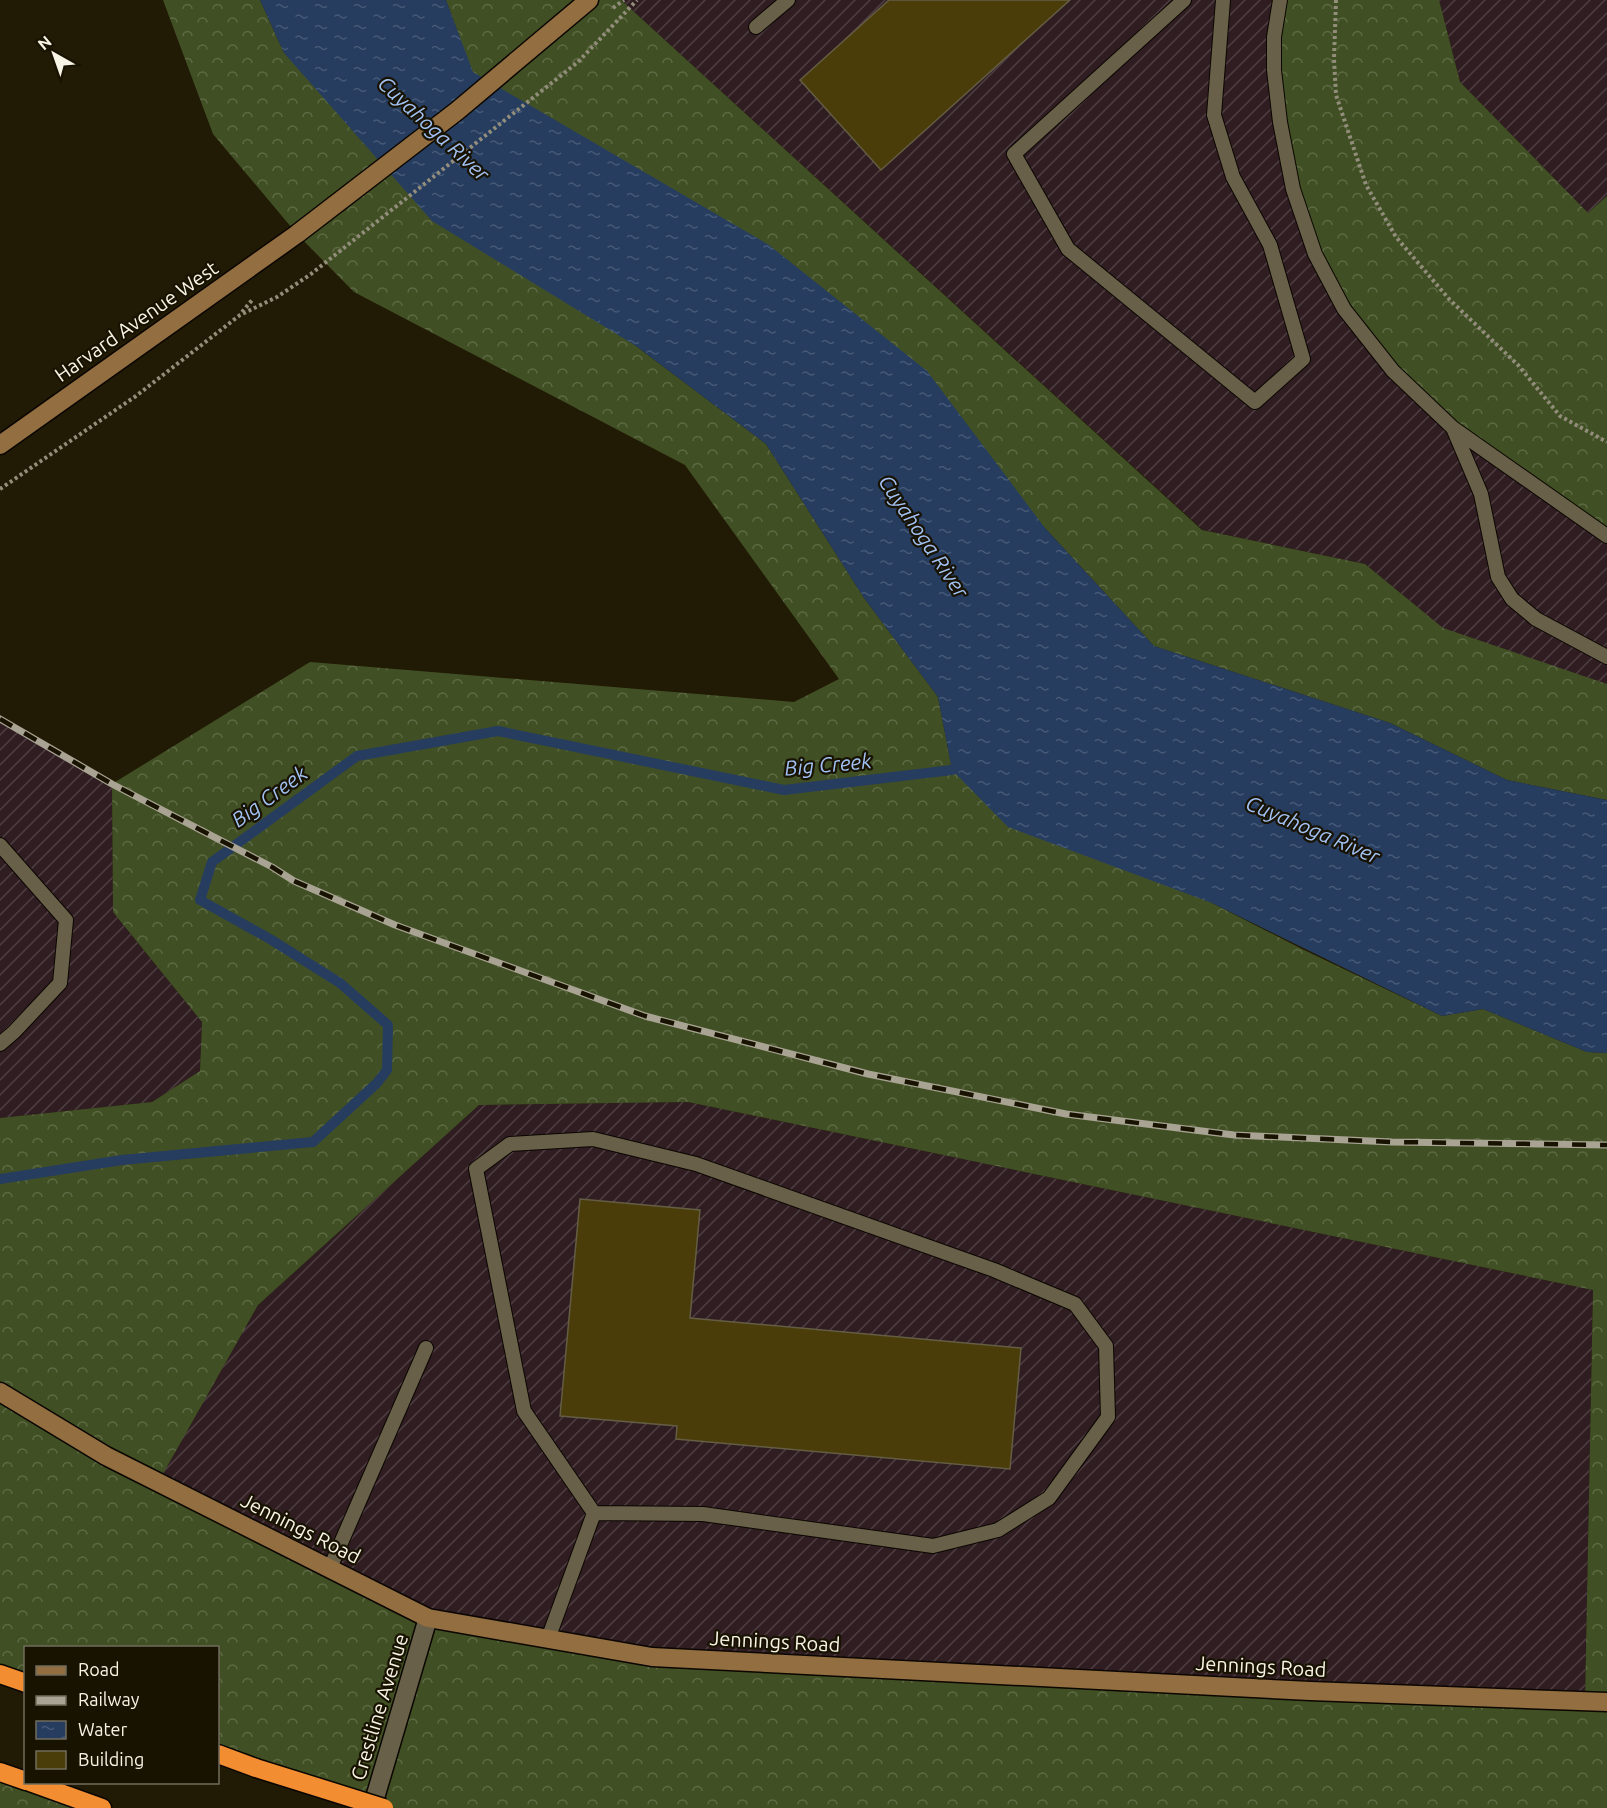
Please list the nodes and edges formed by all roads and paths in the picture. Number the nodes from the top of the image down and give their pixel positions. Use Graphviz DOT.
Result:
graph roads {
  1 [pos="590,0"];
  2 [pos="638,0"];
  3 [pos="788,0"];
  4 [pos="1184,0"];
  5 [pos="1223,0"];
  6 [pos="1280,0"];
  7 [pos="1336,0"];
  8 [pos="756,27"];
  9 [pos="1453,428"];
  10 [pos="1607,442"];
  11 [pos="0,445"];
  12 [pos="0,489"];
  13 [pos="1607,536"];
  14 [pos="1607,657"];
  15 [pos="0,845"];
  16 [pos="0,1044"];
  17 [pos="426,1348"];
  18 [pos="0,1392"];
  19 [pos="594,1512"];
  20 [pos="330,1568"];
  21 [pos="428,1618"];
  22 [pos="548,1639"];
  23 [pos="0,1674"];
  24 [pos="24,1682"];
  25 [pos="1607,1702"];
  26 [pos="219,1754"];
  27 [pos="0,1772"];
  28 [pos="24,1780"];
  29 [pos="36,1784"];
  30 [pos="102,1808"];
  31 [pos="372,1808"];
  32 [pos="384,1808"];
  1 -- 11 [label="street, Harvard Avenue West"];
  2 -- 12 [label="path"];
  3 -- 8 [label="lane"];
  4 -- 5 [label="lane"];
  6 -- 9 [label="lane"];
  7 -- 10 [label="path"];
  9 -- 13 [label="lane"];
  9 -- 14 [label="lane"];
  15 -- 16 [label="lane"];
  17 -- 20 [label="lane"];
  18 -- 20 [label="street, Jennings Road"];
  19 -- 19 [label="lane"];
  19 -- 22 [label="lane"];
  20 -- 21 [label="street, Jennings Road"];
  21 -- 22 [label="street, Jennings Road"];
  21 -- 31 [label="street, Crestline Avenue"];
  22 -- 25 [label="street, Jennings Road"];
  23 -- 24 [label="highway"];
  26 -- 32 [label="highway, bridge"];
  27 -- 28 [label="highway"];
  29 -- 30 [label="highway"];
}
